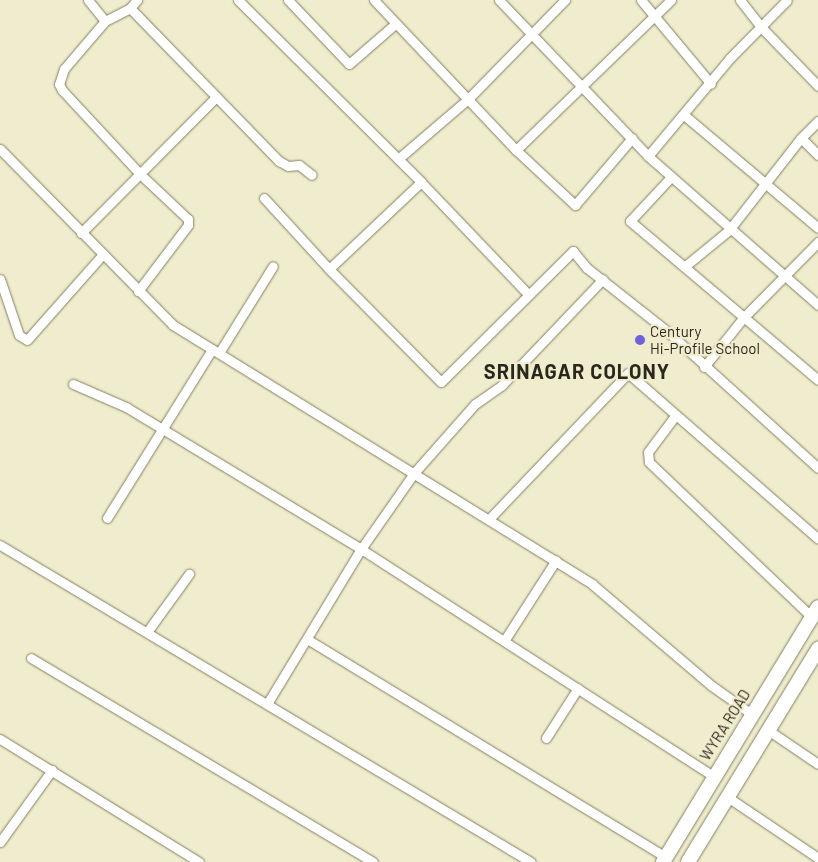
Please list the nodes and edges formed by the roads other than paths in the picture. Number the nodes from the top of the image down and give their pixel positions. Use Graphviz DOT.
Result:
graph roads {
  1 [pos="88,0"];
  2 [pos="137,0"];
  3 [pos="238,0"];
  4 [pos="288,0"];
  5 [pos="374,0"];
  6 [pos="499,0"];
  7 [pos="565,0"];
  8 [pos="641,0"];
  9 [pos="671,0"];
  10 [pos="740,0"];
  11 [pos="787,0"];
  12 [pos="130,8"];
  13 [pos="654,16"];
  14 [pos="106,21"];
  15 [pos="394,24"];
  16 [pos="761,27"];
  17 [pos="533,34"];
  18 [pos="710,84"];
  19 [pos="584,86"];
  20 [pos="818,86"];
  21 [pos="216,98"];
  22 [pos="468,99"];
  23 [pos="684,115"];
  24 [pos="818,121"];
  25 [pos="632,138"];
  26 [pos="800,138"];
  27 [pos="0,149"];
  28 [pos="516,150"];
  29 [pos="818,155"];
  30 [pos="648,156"];
  31 [pos="398,159"];
  32 [pos="140,174"];
  33 [pos="312,175"];
  34 [pos="671,176"];
  35 [pos="421,182"];
  36 [pos="765,185"];
  37 [pos="264,198"];
  38 [pos="818,228"];
  39 [pos="729,230"];
  40 [pos="81,233"];
  41 [pos="818,242"];
  42 [pos="103,254"];
  43 [pos="273,266"];
  44 [pos="684,267"];
  45 [pos="329,269"];
  46 [pos="786,276"];
  47 [pos="0,279"];
  48 [pos="603,279"];
  49 [pos="138,291"];
  50 [pos="528,294"];
  51 [pos="818,305"];
  52 [pos="743,318"];
  53 [pos="216,351"];
  54 [pos="704,366"];
  55 [pos="818,380"];
  56 [pos="73,384"];
  57 [pos="676,416"];
  58 [pos="164,430"];
  59 [pos="818,468"];
  60 [pos="414,473"];
  61 [pos="107,518"];
  62 [pos="490,518"];
  63 [pos="818,539"];
  64 [pos="0,545"];
  65 [pos="361,549"];
  66 [pos="556,560"];
  67 [pos="189,574"];
  68 [pos="815,612"];
  69 [pos="147,632"];
  70 [pos="307,639"];
  71 [pos="504,641"];
  72 [pos="818,649"];
  73 [pos="32,658"];
  74 [pos="578,688"];
  75 [pos="267,704"];
  76 [pos="753,715"];
  77 [pos="768,730"];
  78 [pos="736,737"];
  79 [pos="546,738"];
  80 [pos="0,739"];
  81 [pos="755,750"];
  82 [pos="818,764"];
  83 [pos="52,770"];
  84 [pos="713,776"];
  85 [pos="726,796"];
  86 [pos="0,842"];
  87 [pos="818,858"];
  88 [pos="664,860"];
  89 [pos="199,862"];
  90 [pos="373,862"];
  91 [pos="531,862"];
  92 [pos="688,862"];
  1 -- 14 [label="street"];
  2 -- 12 [label="street"];
  3 -- 31 [label="street"];
  4 -- 15 [label="street"];
  5 -- 15 [label="street"];
  6 -- 17 [label="street"];
  7 -- 17 [label="street"];
  8 -- 13 [label="street"];
  9 -- 13 [label="street"];
  10 -- 16 [label="street"];
  11 -- 16 [label="street"];
  12 -- 14 [label="street"];
  12 -- 21 [label="street"];
  13 -- 18 [label="street"];
  13 -- 19 [label="street"];
  14 -- 32 [label="street"];
  15 -- 22 [label="street"];
  16 -- 18 [label="street"];
  16 -- 20 [label="street"];
  17 -- 19 [label="street"];
  17 -- 22 [label="street"];
  18 -- 23 [label="street"];
  19 -- 25 [label="street"];
  19 -- 28 [label="street"];
  21 -- 32 [label="street"];
  21 -- 33 [label="street"];
  22 -- 28 [label="street"];
  22 -- 31 [label="street"];
  23 -- 30 [label="street"];
  23 -- 36 [label="street"];
  24 -- 26 [label="street"];
  25 -- 28 [label="street"];
  25 -- 30 [label="street"];
  26 -- 29 [label="street"];
  26 -- 36 [label="street"];
  27 -- 40 [label="street"];
  30 -- 34 [label="street"];
  31 -- 35 [label="street"];
  32 -- 40 [label="street"];
  32 -- 49 [label="street"];
  34 -- 39 [label="street"];
  34 -- 44 [label="street"];
  35 -- 45 [label="street"];
  35 -- 50 [label="street"];
  36 -- 38 [label="street"];
  36 -- 39 [label="street"];
  37 -- 45 [label="street"];
  39 -- 44 [label="street"];
  39 -- 46 [label="street"];
  40 -- 42 [label="street"];
  41 -- 46 [label="street"];
  42 -- 47 [label="street"];
  42 -- 49 [label="street"];
  43 -- 53 [label="street"];
  44 -- 52 [label="street"];
  45 -- 50 [label="street"];
  46 -- 51 [label="street"];
  46 -- 52 [label="street"];
  48 -- 50 [label="street"];
  48 -- 54 [label="street"];
  48 -- 60 [label="street"];
  49 -- 53 [label="street"];
  52 -- 54 [label="street"];
  52 -- 55 [label="street"];
  53 -- 58 [label="street"];
  53 -- 60 [label="street"];
  54 -- 59 [label="street"];
  56 -- 58 [label="street"];
  57 -- 62 [label="street"];
  57 -- 63 [label="street"];
  57 -- 68 [label="street"];
  58 -- 61 [label="street"];
  58 -- 65 [label="street"];
  60 -- 62 [label="street"];
  60 -- 65 [label="street"];
  62 -- 66 [label="street"];
  64 -- 69 [label="street"];
  65 -- 70 [label="street"];
  65 -- 71 [label="street"];
  66 -- 71 [label="street"];
  66 -- 76 [label="street"];
  67 -- 69 [label="street"];
  68 -- 76 [label="main road, WYRA ROAD"];
  69 -- 75 [label="street"];
  70 -- 75 [label="street"];
  70 -- 88 [label="street"];
  71 -- 74 [label="street"];
  72 -- 77 [label="main road"];
  73 -- 90 [label="street"];
  74 -- 79 [label="street"];
  74 -- 84 [label="street"];
  75 -- 91 [label="street"];
  76 -- 78 [label="main road, WYRA ROAD"];
  77 -- 81 [label="main road"];
  77 -- 82 [label="street"];
  78 -- 81 [label="main road"];
  78 -- 84 [label="main road, WYRA ROAD"];
  80 -- 83 [label="street"];
  81 -- 85 [label="main road"];
  83 -- 86 [label="street"];
  83 -- 89 [label="street"];
  84 -- 88 [label="main road, WYRA ROAD"];
  85 -- 87 [label="street"];
  85 -- 92 [label="main road"];
}
